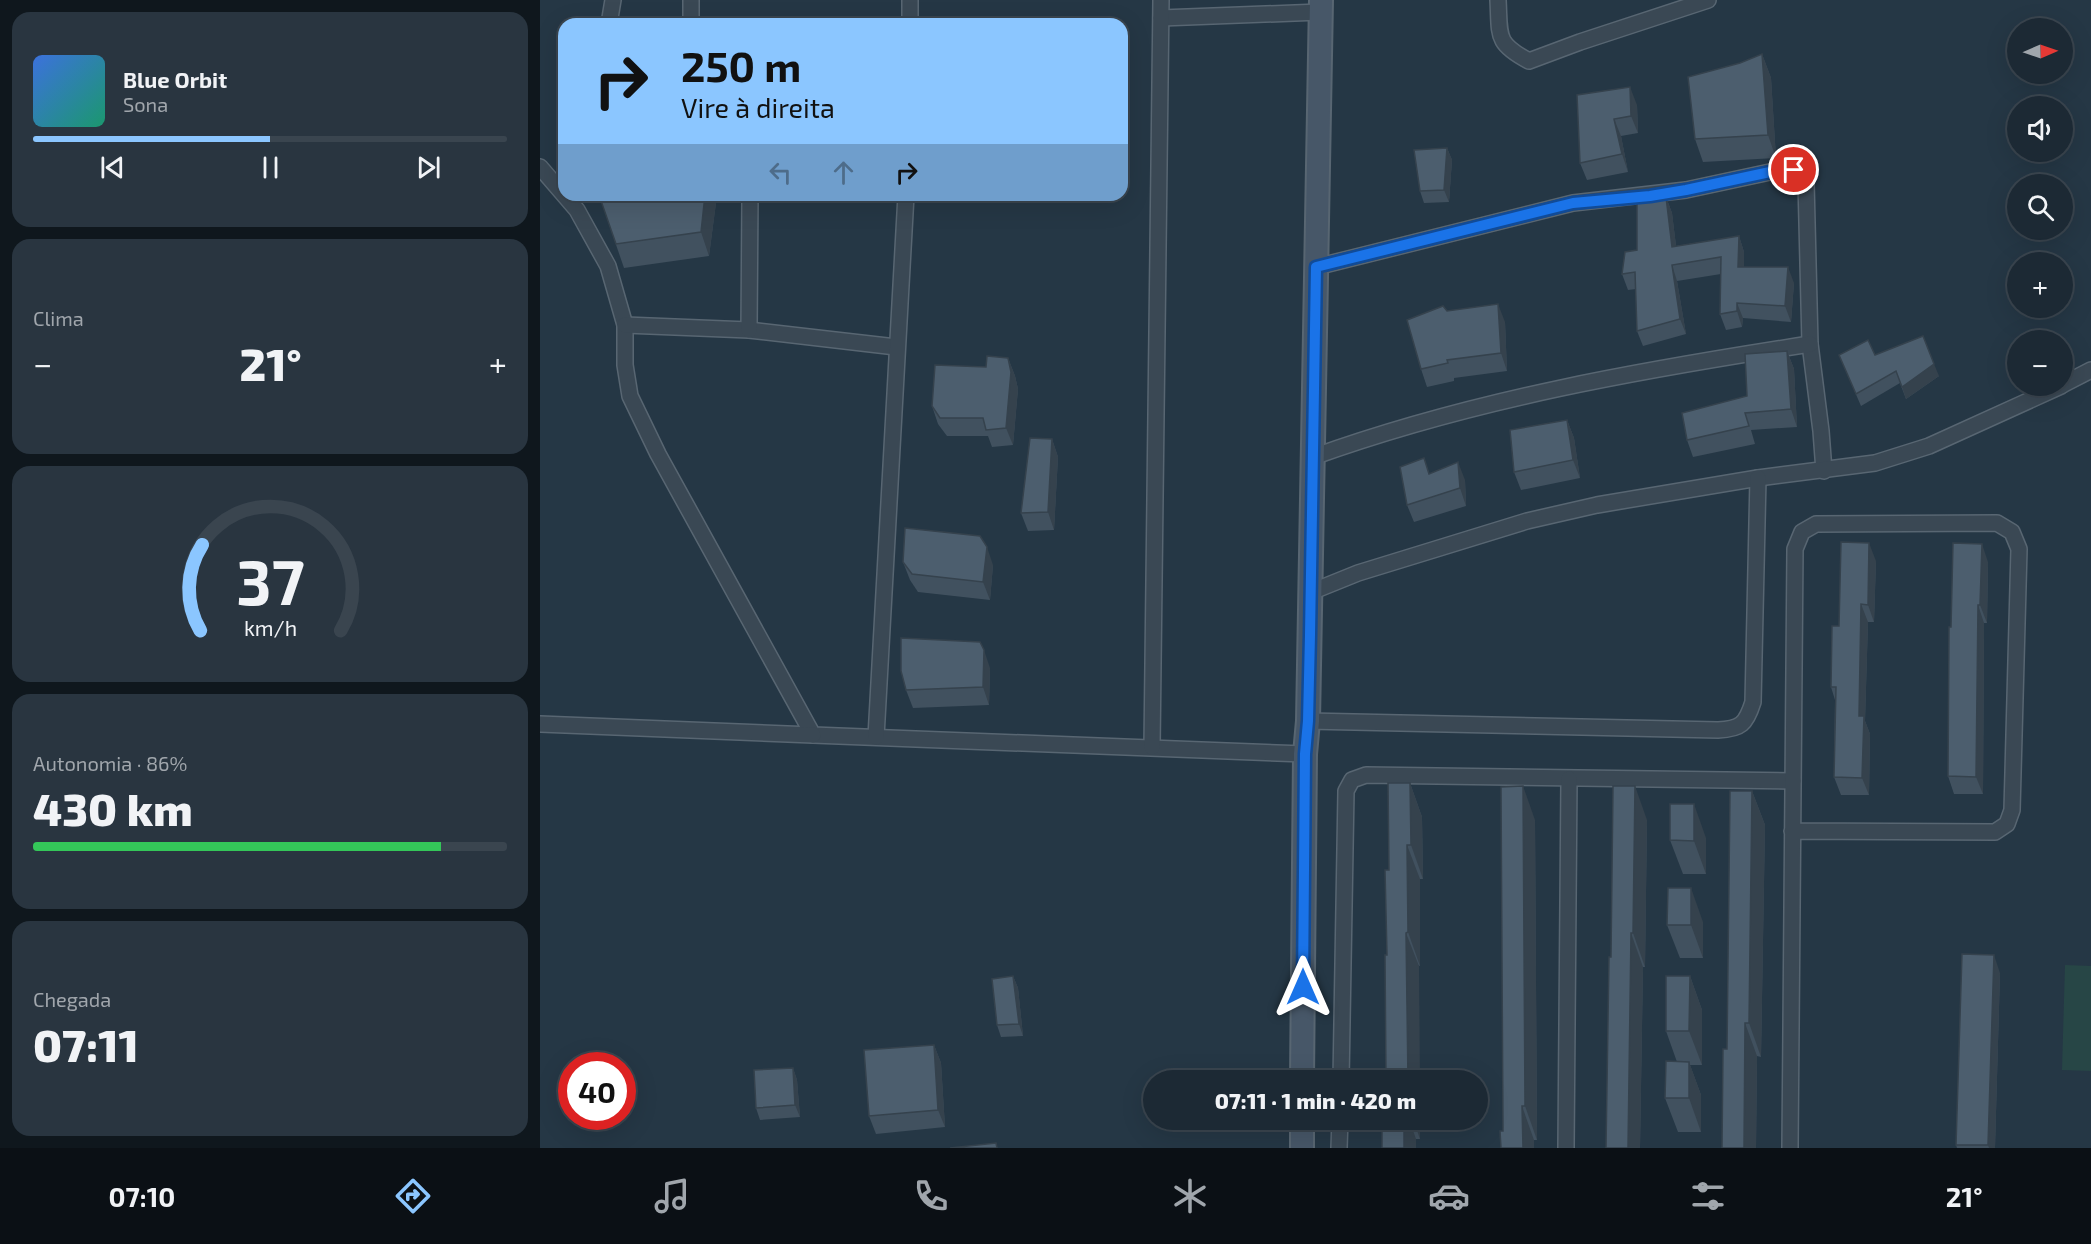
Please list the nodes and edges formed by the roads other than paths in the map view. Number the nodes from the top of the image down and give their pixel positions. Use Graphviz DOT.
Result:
graph roads {
  1 [pos="613,0"];
  2 [pos="691,0"];
  3 [pos="910,0"];
  4 [pos="1161,0"];
  5 [pos="1498,0"];
  6 [pos="1708,0"];
  7 [pos="1320,6"];
  8 [pos="610,18"];
  9 [pos="691,18"];
  10 [pos="910,18"];
  11 [pos="1161,18"];
  12 [pos="540,168"];
  13 [pos="558,185"];
  14 [pos="750,201"];
  15 [pos="906,201"];
  16 [pos="578,203"];
  17 [pos="1316,267"];
  18 [pos="625,325"];
  19 [pos="749,330"];
  20 [pos="1810,344"];
  21 [pos="896,347"];
  22 [pos="2091,370"];
  23 [pos="2073,379"];
  24 [pos="2038,396"];
  25 [pos="1313,457"];
  26 [pos="1824,471"];
  27 [pos="1758,478"];
  28 [pos="1311,592"];
  29 [pos="1308,721"];
  30 [pos="540,724"];
  31 [pos="813,735"];
  32 [pos="876,737"];
  33 [pos="1152,747"];
  34 [pos="1305,754"];
  35 [pos="1569,779"];
  36 [pos="1793,781"];
  37 [pos="1792,831"];
  38 [pos="1302,1070"];
  39 [pos="1341,1070"];
  40 [pos="1302,1130"];
  41 [pos="1340,1130"];
  42 [pos="1302,1148"];
  43 [pos="1339,1148"];
  44 [pos="1566,1148"];
  45 [pos="1790,1148"];
  1 -- 8 [label="street"];
  2 -- 9 [label="street"];
  3 -- 10 [label="street"];
  4 -- 11 [label="street"];
  5 -- 6 [label="street"];
  7 -- 11 [label="street"];
  7 -- 17 [label="street"];
  11 -- 33 [label="street"];
  12 -- 13 [label="street"];
  14 -- 19 [label="street"];
  15 -- 21 [label="street"];
  16 -- 18 [label="street"];
  17 -- 20 [label="street"];
  17 -- 25 [label="street"];
  18 -- 19 [label="street"];
  18 -- 31 [label="street"];
  19 -- 21 [label="street"];
  20 -- 25 [label="street"];
  20 -- 26 [label="street"];
  21 -- 32 [label="street"];
  22 -- 23 [label="street"];
  24 -- 26 [label="street"];
  25 -- 28 [label="street"];
  26 -- 27 [label="street"];
  27 -- 28 [label="street"];
  27 -- 29 [label="street"];
  28 -- 29 [label="street"];
  29 -- 34 [label="street"];
  30 -- 31 [label="street"];
  31 -- 32 [label="street"];
  32 -- 33 [label="street"];
  33 -- 34 [label="street"];
  34 -- 38 [label="street"];
  35 -- 36 [label="street"];
  35 -- 39 [label="street"];
  35 -- 44 [label="street"];
  36 -- 37 [label="street"];
  36 -- 37 [label="street"];
  37 -- 45 [label="street"];
  40 -- 42 [label="street"];
  41 -- 43 [label="street"];
}
